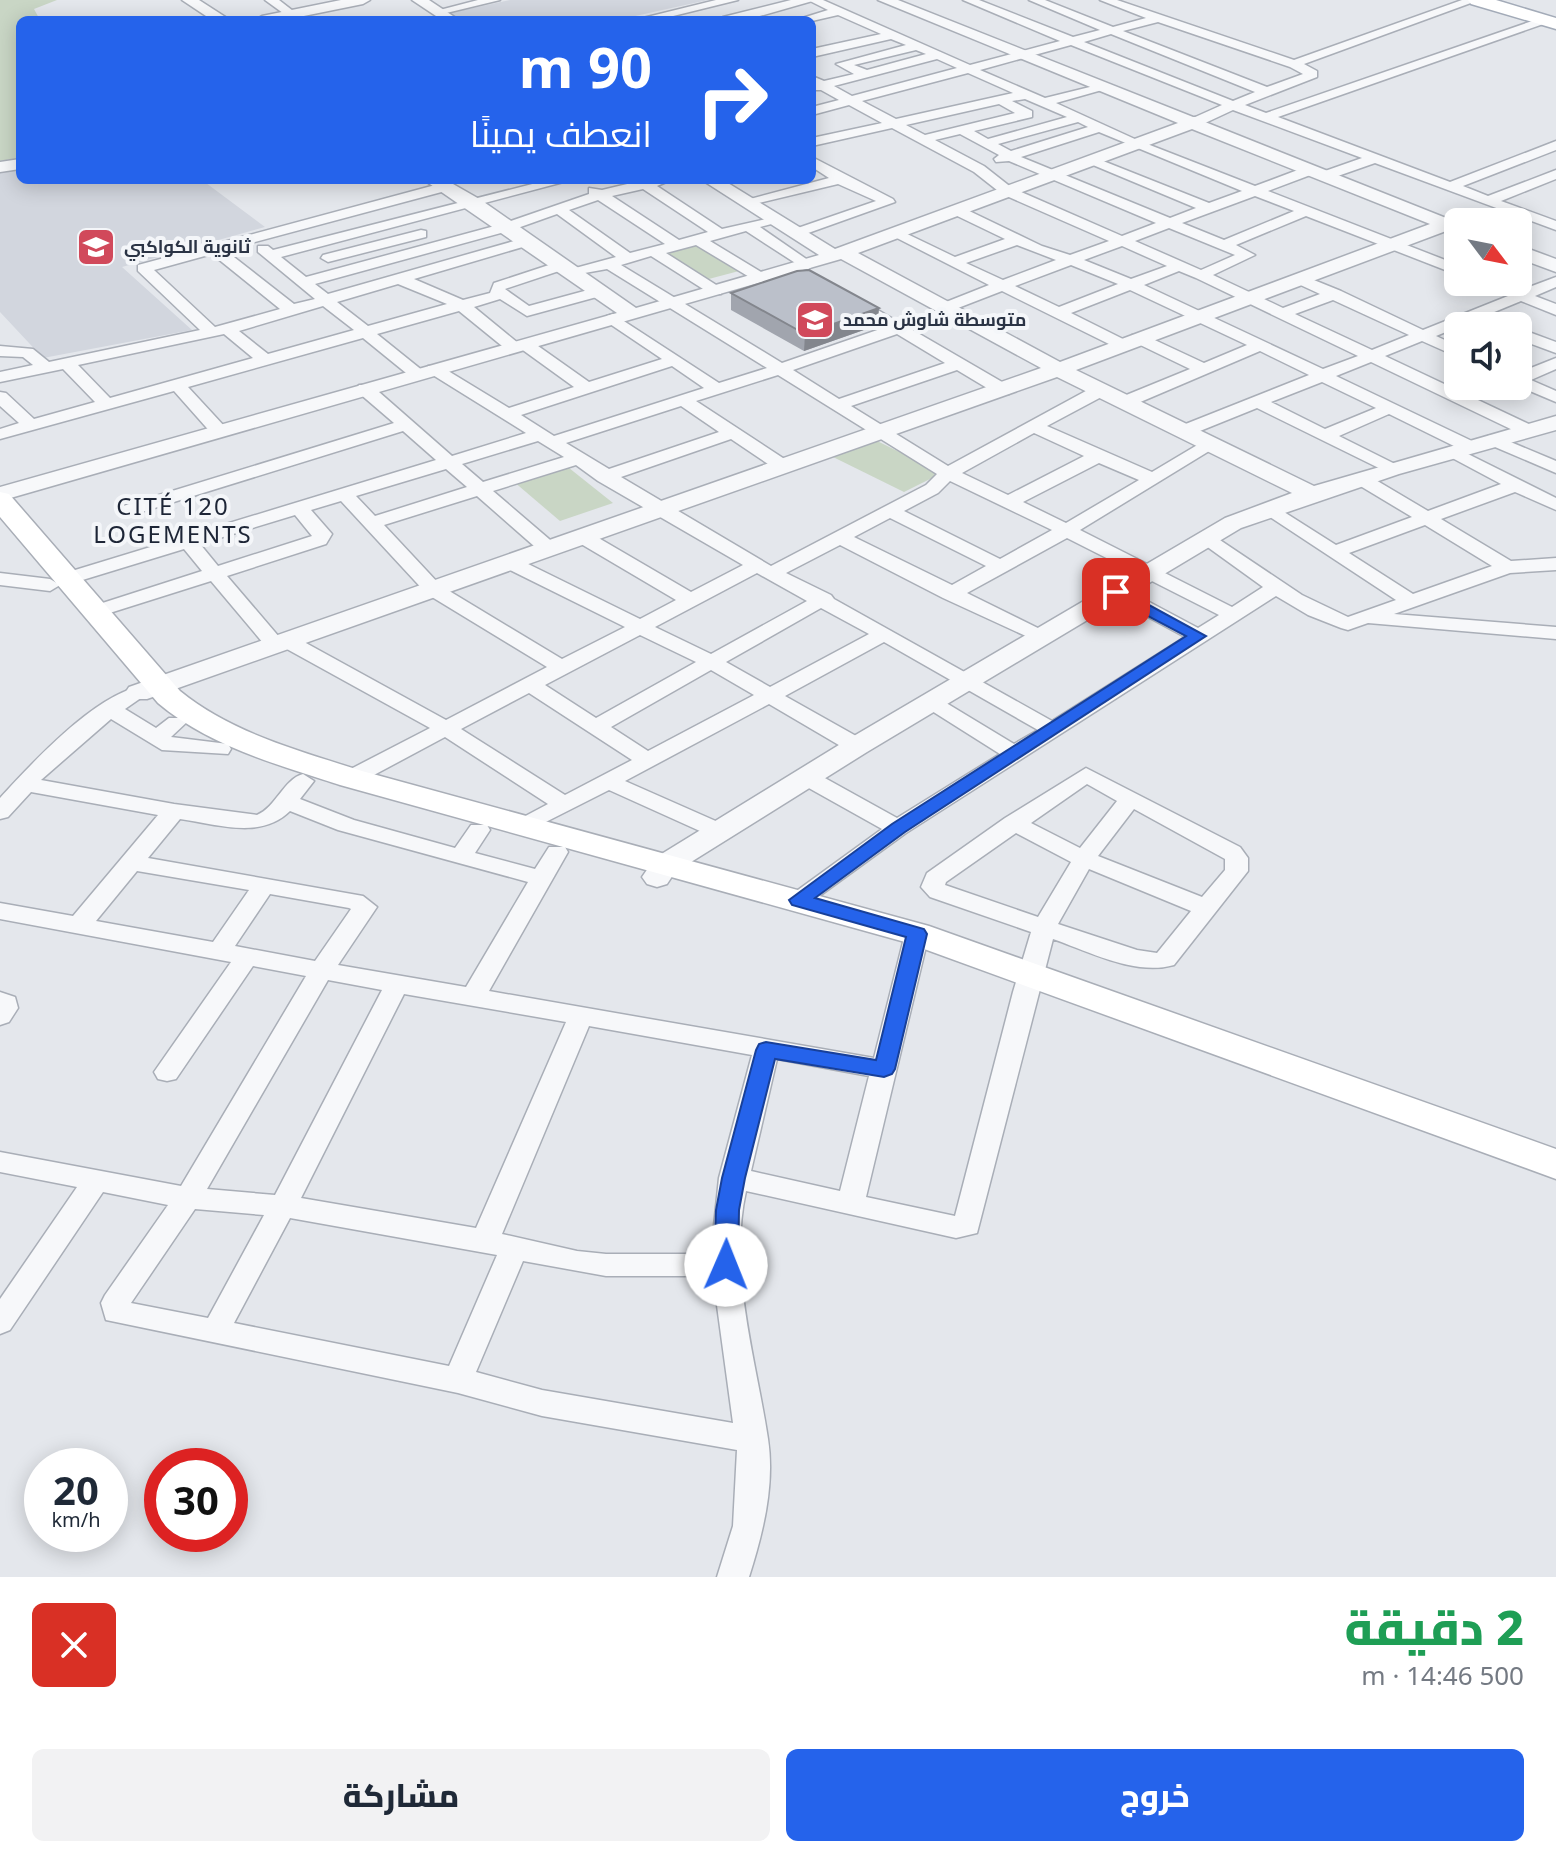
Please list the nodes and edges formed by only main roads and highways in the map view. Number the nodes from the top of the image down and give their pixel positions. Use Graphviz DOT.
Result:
graph roads {
  1 [pos="1475,0"];
  2 [pos="1485,0"];
  3 [pos="1552,22"];
  4 [pos="2,512"];
  5 [pos="59,581"];
  6 [pos="148,689"];
  7 [pos="661,871"];
  8 [pos="915,941"];
  9 [pos="1246,1065"];
  10 [pos="1556,1164"];
  11 [pos="1556,1187"];
  1 -- 3 [label="main road"];
  2 -- 3 [label="main road"];
  4 -- 5 [label="main road"];
  5 -- 6 [label="main road"];
  5 -- 6 [label="main road"];
  6 -- 7 [label="main road"];
  6 -- 7 [label="main road"];
  7 -- 8 [label="main road"];
  7 -- 8 [label="main road"];
  8 -- 9 [label="main road"];
  9 -- 10 [label="main road"];
  9 -- 11 [label="main road"];
}
